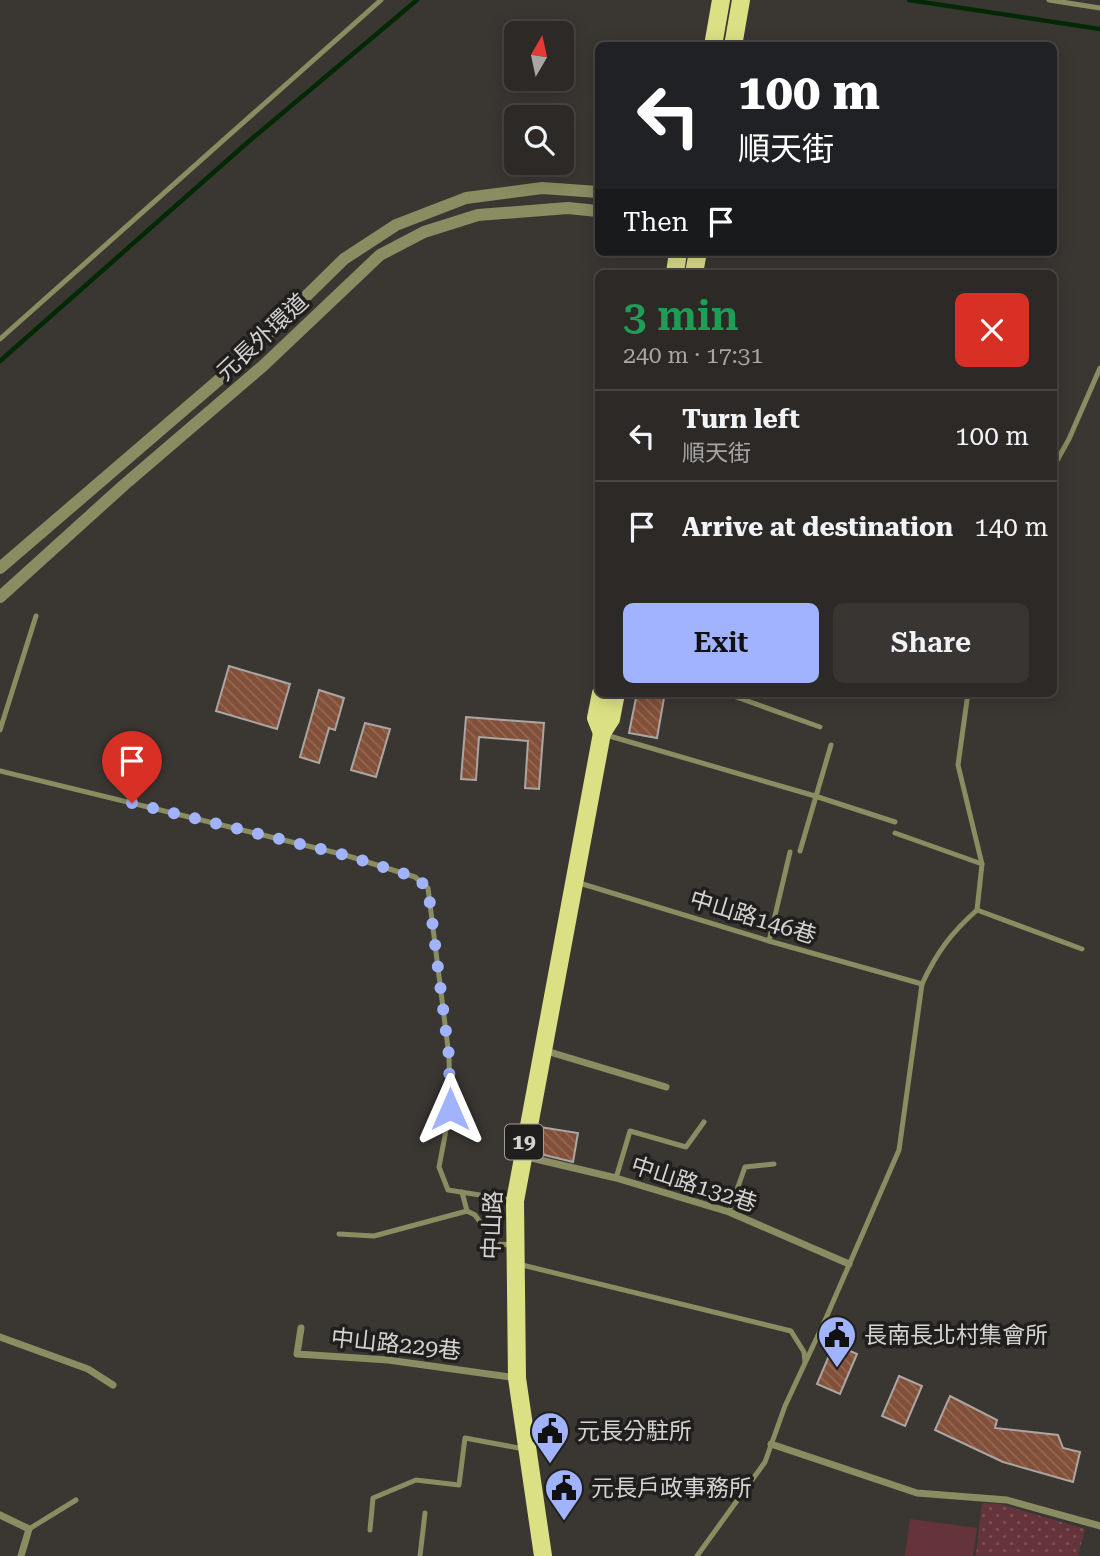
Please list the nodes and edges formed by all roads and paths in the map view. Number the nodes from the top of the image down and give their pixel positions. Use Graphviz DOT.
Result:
graph roads {
  1 [pos="381,0"];
  2 [pos="721,0"];
  3 [pos="741,0"];
  4 [pos="1049,0"];
  5 [pos="1100,8"];
  6 [pos="714,42"];
  7 [pos="734,42"];
  8 [pos="595,192"];
  9 [pos="595,211"];
  10 [pos="0,338"];
  11 [pos="1100,368"];
  12 [pos="1057,461"];
  13 [pos="0,568"];
  14 [pos="0,597"];
  15 [pos="36,617"];
  16 [pos="599,697"];
  17 [pos="615,697"];
  18 [pos="737,697"];
  19 [pos="968,697"];
  20 [pos="820,727"];
  21 [pos="0,730"];
  22 [pos="602,733"];
  23 [pos="831,745"];
  24 [pos="0,771"];
  25 [pos="815,796"];
  26 [pos="895,822"];
  27 [pos="895,833"];
  28 [pos="800,851"];
  29 [pos="790,852"];
  30 [pos="982,864"];
  31 [pos="575,881"];
  32 [pos="977,910"];
  33 [pos="769,941"];
  34 [pos="1082,949"];
  35 [pos="922,984"];
  36 [pos="542,1049"];
  37 [pos="666,1087"];
  38 [pos="704,1122"];
  39 [pos="522,1156"];
  40 [pos="774,1164"];
  41 [pos="616,1178"];
  42 [pos="462,1192"];
  43 [pos="515,1200"];
  44 [pos="467,1212"];
  45 [pos="729,1212"];
  46 [pos="339,1234"];
  47 [pos="515,1245"];
  48 [pos="515,1264"];
  49 [pos="849,1265"];
  50 [pos="301,1328"];
  51 [pos="0,1337"];
  52 [pos="805,1362"];
  53 [pos="517,1378"];
  54 [pos="113,1385"];
  55 [pos="771,1444"];
  56 [pos="527,1449"];
  57 [pos="76,1500"];
  58 [pos="425,1513"];
  59 [pos="0,1515"];
  60 [pos="1100,1526"];
  61 [pos="29,1529"];
  62 [pos="369,1530"];
  63 [pos="21,1556"];
  64 [pos="420,1556"];
  65 [pos="543,1556"];
  66 [pos="697,1556"];
  1 -- 10 [label="lane"];
  2 -- 6 [label="main road"];
  3 -- 7 [label="main road"];
  4 -- 5 [label="lane"];
  8 -- 13 [label="street, 元長外環道"];
  9 -- 14 [label="street, 元長外環道"];
  11 -- 12 [label="lane"];
  15 -- 21 [label="lane"];
  16 -- 22 [label="main road, 中山路 / 19"];
  17 -- 22 [label="main road, 中山路 / 19"];
  18 -- 20 [label="lane"];
  19 -- 30 [label="lane"];
  22 -- 25 [label="lane"];
  22 -- 31 [label="main road, 中山路 / 19"];
  23 -- 25 [label="lane"];
  24 -- 42 [label="lane"];
  25 -- 26 [label="lane"];
  25 -- 28 [label="lane"];
  27 -- 30 [label="lane"];
  29 -- 33 [label="lane"];
  30 -- 32 [label="lane"];
  31 -- 33 [label="lane, 中山路146巷"];
  31 -- 36 [label="main road, 中山路 / 19"];
  32 -- 34 [label="lane"];
  32 -- 35 [label="lane"];
  33 -- 35 [label="lane, 中山路146巷"];
  35 -- 49 [label="lane"];
  36 -- 37 [label="street"];
  36 -- 39 [label="main road, 中山路 / 19"];
  38 -- 41 [label="lane"];
  39 -- 41 [label="street, 中山路132巷"];
  39 -- 43 [label="main road, 中山路 / 19"];
  40 -- 45 [label="lane"];
  41 -- 45 [label="street, 中山路132巷"];
  42 -- 43 [label="lane"];
  42 -- 44 [label="lane"];
  43 -- 47 [label="main road, 中山路 / 19"];
  44 -- 46 [label="lane"];
  44 -- 47 [label="lane"];
  45 -- 49 [label="street, 中山路132巷"];
  47 -- 48 [label="main road, 中山路 / 19"];
  48 -- 52 [label="lane"];
  48 -- 53 [label="main road, 中山路 / 19"];
  49 -- 52 [label="lane"];
  50 -- 53 [label="street, 中山路229巷"];
  51 -- 54 [label="street"];
  52 -- 55 [label="lane"];
  53 -- 56 [label="main road, 中山路 / 19"];
  55 -- 60 [label="street"];
  55 -- 66 [label="lane"];
  56 -- 62 [label="lane"];
  56 -- 65 [label="main road, 中山路 / 19"];
  57 -- 61 [label="lane"];
  58 -- 64 [label="lane"];
  59 -- 61 [label="street"];
  61 -- 63 [label="street"];
}
